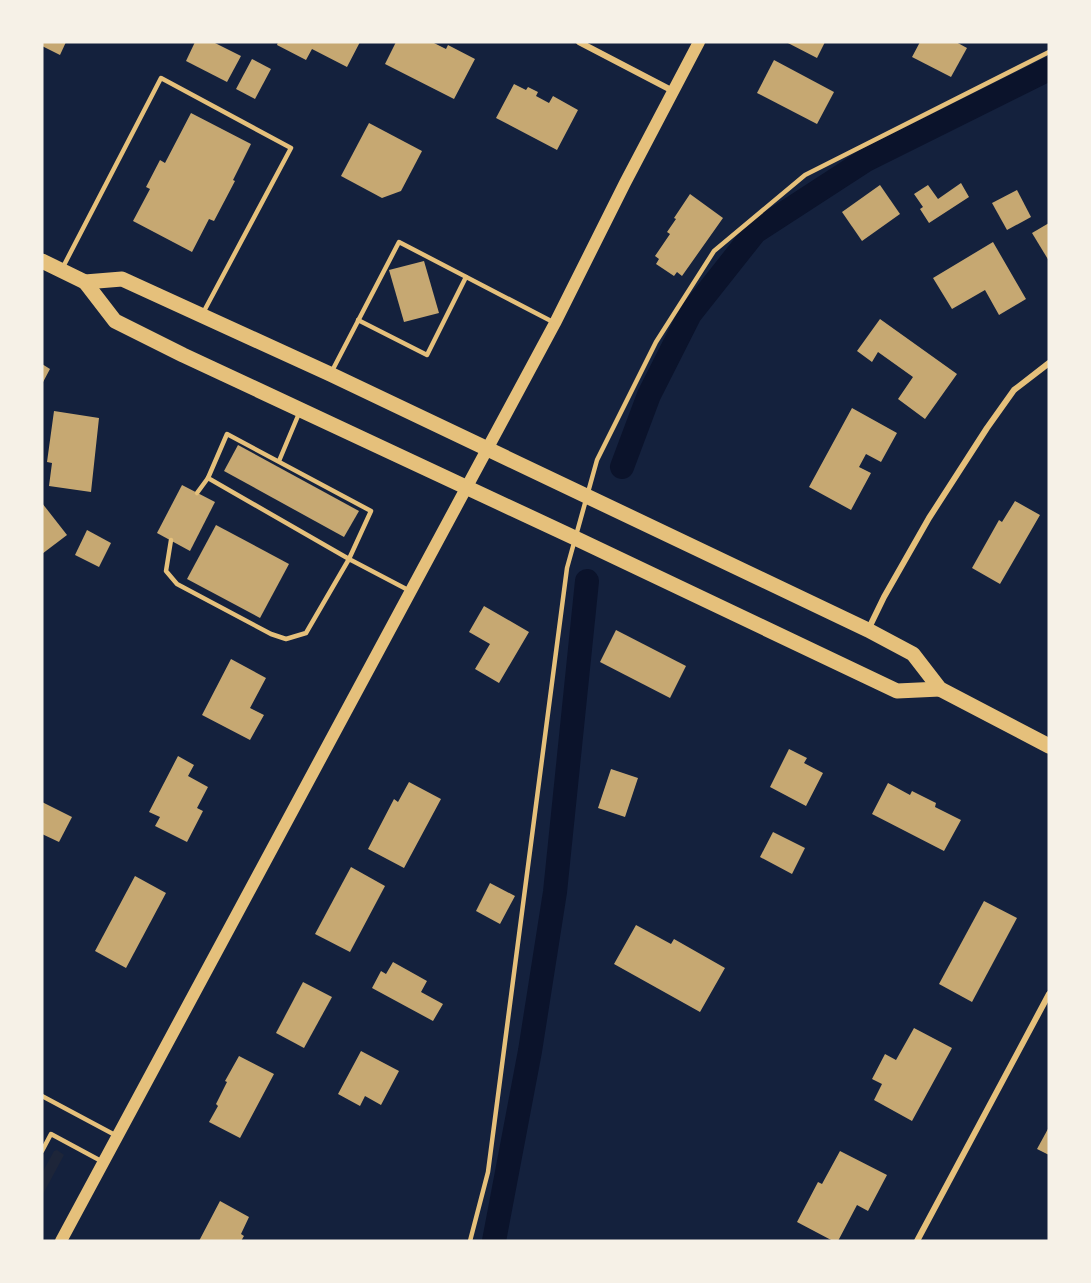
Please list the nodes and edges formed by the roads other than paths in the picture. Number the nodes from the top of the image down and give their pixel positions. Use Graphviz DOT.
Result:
graph roads {
  1 [pos="579,42"];
  2 [pos="699,42"];
  3 [pos="1049,52"];
  4 [pos="673,92"];
  5 [pos="42,261"];
  6 [pos="61,271"];
  7 [pos="466,277"];
  8 [pos="86,282"];
  9 [pos="202,315"];
  10 [pos="358,320"];
  11 [pos="555,323"];
  12 [pos="1049,363"];
  13 [pos="330,374"];
  14 [pos="301,410"];
  15 [pos="487,449"];
  16 [pos="279,461"];
  17 [pos="208,478"];
  18 [pos="466,488"];
  19 [pos="197,493"];
  20 [pos="587,497"];
  21 [pos="575,538"];
  22 [pos="171,540"];
  23 [pos="349,559"];
  24 [pos="410,591"];
  25 [pos="868,630"];
  26 [pos="940,689"];
  27 [pos="1049,746"];
  28 [pos="1049,994"];
  29 [pos="42,1096"];
  30 [pos="118,1136"];
  31 [pos="42,1151"];
  32 [pos="104,1162"];
  33 [pos="62,1241"];
  34 [pos="470,1241"];
  35 [pos="917,1241"];
  1 -- 4 [label="street"];
  2 -- 4 [label="main road"];
  3 -- 20 [label="lane"];
  4 -- 11 [label="main road"];
  5 -- 6 [label="main road"];
  6 -- 8 [label="main road"];
  6 -- 9 [label="lane"];
  7 -- 10 [label="lane"];
  7 -- 10 [label="lane"];
  7 -- 11 [label="lane"];
  8 -- 9 [label="main road"];
  8 -- 14 [label="main road"];
  9 -- 13 [label="main road"];
  10 -- 13 [label="lane"];
  11 -- 15 [label="main road"];
  12 -- 25 [label="street"];
  13 -- 15 [label="main road"];
  14 -- 16 [label="lane"];
  14 -- 18 [label="main road"];
  15 -- 18 [label="main road"];
  15 -- 20 [label="main road"];
  16 -- 17 [label="lane"];
  16 -- 23 [label="lane"];
  17 -- 19 [label="lane"];
  17 -- 23 [label="lane"];
  18 -- 21 [label="main road"];
  18 -- 24 [label="main road"];
  20 -- 21 [label="lane"];
  20 -- 25 [label="main road"];
  21 -- 26 [label="main road"];
  21 -- 34 [label="lane"];
  22 -- 23 [label="lane"];
  23 -- 24 [label="lane"];
  24 -- 30 [label="main road"];
  25 -- 26 [label="main road"];
  26 -- 27 [label="main road"];
  28 -- 35 [label="street"];
  29 -- 30 [label="lane"];
  30 -- 32 [label="main road"];
  31 -- 32 [label="lane"];
  32 -- 33 [label="main road"];
}
